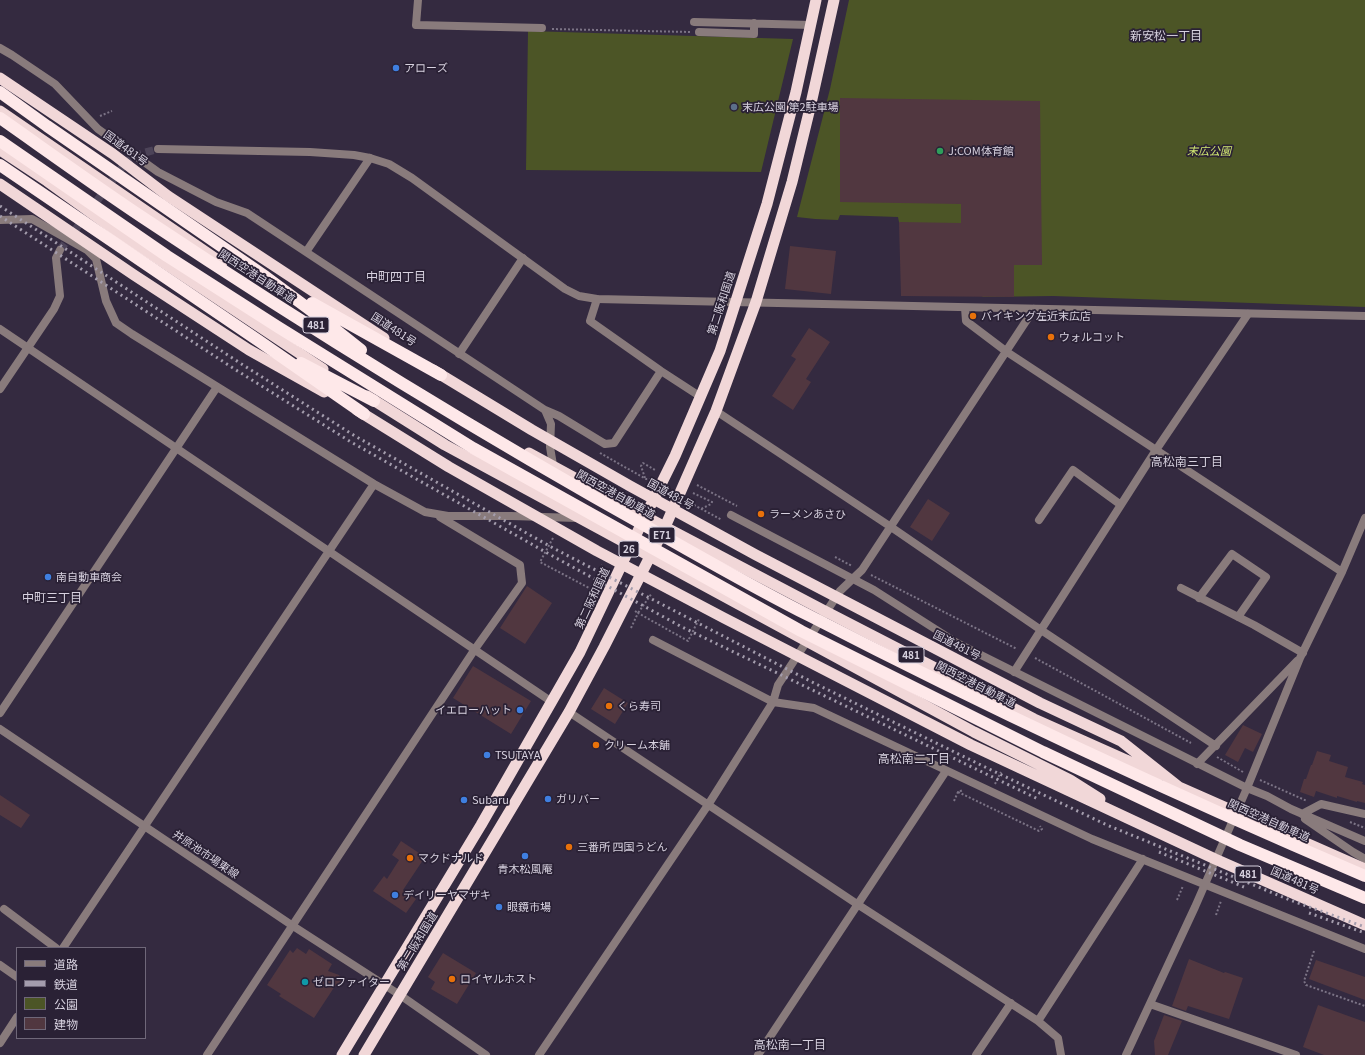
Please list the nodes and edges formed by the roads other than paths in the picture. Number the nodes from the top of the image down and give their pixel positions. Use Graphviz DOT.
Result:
graph roads {
  1 [pos="418,0"];
  2 [pos="816,0"];
  3 [pos="834,0"];
  4 [pos="694,22"];
  5 [pos="754,23"];
  6 [pos="811,25"];
  7 [pos="542,28"];
  8 [pos="699,32"];
  9 [pos="0,48"];
  10 [pos="0,78"];
  11 [pos="0,92"];
  12 [pos="0,111"];
  13 [pos="0,118"];
  14 [pos="0,141"];
  15 [pos="158,149"];
  16 [pos="0,150"];
  17 [pos="370,158"];
  18 [pos="0,165"];
  19 [pos="0,184"];
  20 [pos="0,220"];
  21 [pos="60,250"];
  22 [pos="306,252"];
  23 [pos="523,258"];
  24 [pos="266,277"];
  25 [pos="597,299"];
  26 [pos="735,302"];
  27 [pos="756,302"];
  28 [pos="965,308"];
  29 [pos="1034,309"];
  30 [pos="1248,314"];
  31 [pos="1365,316"];
  32 [pos="0,329"];
  33 [pos="259,341"];
  34 [pos="28,348"];
  35 [pos="1007,352"];
  36 [pos="460,354"];
  37 [pos="379,365"];
  38 [pos="661,372"];
  39 [pos="441,375"];
  40 [pos="217,387"];
  41 [pos="0,389"];
  42 [pos="701,397"];
  43 [pos="374,401"];
  44 [pos="545,410"];
  45 [pos="716,411"];
  46 [pos="364,414"];
  47 [pos="176,448"];
  48 [pos="1156,450"];
  49 [pos="553,465"];
  50 [pos="374,484"];
  51 [pos="1121,505"];
  52 [pos="434,513"];
  53 [pos="731,515"];
  54 [pos="646,516"];
  55 [pos="580,518"];
  56 [pos="1365,518"];
  57 [pos="1039,520"];
  58 [pos="665,527"];
  59 [pos="891,527"];
  60 [pos="631,546"];
  61 [pos="330,551"];
  62 [pos="650,556"];
  63 [pos="1342,572"];
  64 [pos="853,579"];
  65 [pos="1181,588"];
  66 [pos="1199,598"];
  67 [pos="826,612"];
  68 [pos="1238,617"];
  69 [pos="1041,630"];
  70 [pos="653,640"];
  71 [pos="807,641"];
  72 [pos="475,649"];
  73 [pos="1301,656"];
  74 [pos="1014,672"];
  75 [pos="552,702"];
  76 [pos="773,702"];
  77 [pos="0,712"];
  78 [pos="569,712"];
  79 [pos="0,729"];
  80 [pos="1216,746"];
  81 [pos="1197,764"];
  82 [pos="946,770"];
  83 [pos="1180,787"];
  84 [pos="1247,788"];
  85 [pos="708,805"];
  86 [pos="1291,809"];
  87 [pos="1236,813"];
  88 [pos="1302,814"];
  89 [pos="1365,814"];
  90 [pos="1132,820"];
  91 [pos="145,826"];
  92 [pos="1365,841"];
  93 [pos="1143,859"];
  94 [pos="1215,859"];
  95 [pos="1365,860"];
  96 [pos="1365,869"];
  97 [pos="1365,876"];
  98 [pos="1204,884"];
  99 [pos="1365,898"];
  100 [pos="857,904"];
  101 [pos="4,909"];
  102 [pos="1365,925"];
  103 [pos="293,926"];
  104 [pos="55,947"];
  105 [pos="64,947"];
  106 [pos="1365,950"];
  107 [pos="0,965"];
  108 [pos="16,976"];
  109 [pos="384,985"];
  110 [pos="400,995"];
  111 [pos="1011,1003"];
  112 [pos="1150,1004"];
  113 [pos="16,1019"];
  114 [pos="1038,1021"];
  115 [pos="0,1043"];
  116 [pos="207,1055"];
  117 [pos="342,1055"];
  118 [pos="364,1055"];
  119 [pos="486,1055"];
  120 [pos="539,1055"];
  121 [pos="758,1055"];
  122 [pos="976,1055"];
  123 [pos="1061,1055"];
  124 [pos="1126,1055"];
  125 [pos="1296,1055"];
  1 -- 7 [label="street"];
  2 -- 6 [label="highway, 第二阪和国道 / 26"];
  3 -- 27 [label="highway, 第二阪和国道 / 26"];
  4 -- 5 [label="street"];
  5 -- 6 [label="street"];
  5 -- 8 [label="street"];
  6 -- 26 [label="highway, 第二阪和国道 / 26"];
  9 -- 22 [label="street"];
  10 -- 39 [label="highway, 国道481号 / 481"];
  11 -- 24 [label="highway"];
  12 -- 37 [label="highway, 481"];
  13 -- 97 [label="highway, 関西空港自動車道 / E71"];
  14 -- 99 [label="highway, E71"];
  15 -- 17 [label="street"];
  16 -- 43 [label="highway, 481"];
  17 -- 22 [label="street"];
  17 -- 23 [label="street"];
  18 -- 33 [label="highway"];
  19 -- 46 [label="highway, 国道481号 / 481"];
  20 -- 40 [label="street"];
  21 -- 34 [label="street"];
  22 -- 36 [label="street"];
  23 -- 25 [label="street"];
  23 -- 36 [label="street"];
  24 -- 37 [label="highway"];
  24 -- 39 [label="highway"];
  25 -- 26 [label="street"];
  25 -- 38 [label="street"];
  26 -- 27 [label="street"];
  26 -- 42 [label="highway, 第二阪和国道 / 26"];
  27 -- 28 [label="street"];
  27 -- 45 [label="highway, 第二阪和国道 / 26"];
  28 -- 29 [label="street"];
  28 -- 35 [label="street"];
  29 -- 30 [label="street"];
  29 -- 35 [label="street"];
  30 -- 31 [label="street"];
  30 -- 48 [label="street"];
  32 -- 34 [label="street"];
  33 -- 43 [label="highway"];
  33 -- 46 [label="highway"];
  34 -- 41 [label="street"];
  34 -- 47 [label="street"];
  35 -- 48 [label="street"];
  35 -- 59 [label="street"];
  36 -- 44 [label="street"];
  37 -- 49 [label="highway, 481"];
  38 -- 42 [label="street"];
  38 -- 44 [label="street"];
  39 -- 83 [label="highway, 国道481号 / 481"];
  40 -- 47 [label="street"];
  40 -- 50 [label="street"];
  42 -- 54 [label="highway, 第二阪和国道 / 26"];
  43 -- 55 [label="highway, 481"];
  44 -- 49 [label="street"];
  45 -- 58 [label="highway, 第二阪和国道 / 26"];
  45 -- 59 [label="street"];
  46 -- 90 [label="highway, 国道481号 / 481"];
  47 -- 61 [label="street"];
  47 -- 77 [label="street"];
  48 -- 51 [label="street"];
  48 -- 63 [label="street"];
  49 -- 54 [label="highway, 481"];
  50 -- 52 [label="street"];
  50 -- 61 [label="street"];
  51 -- 57 [label="street"];
  51 -- 69 [label="street"];
  52 -- 55 [label="street"];
  52 -- 72 [label="street"];
  53 -- 64 [label="street"];
  54 -- 58 [label="highway, 481"];
  54 -- 60 [label="highway, 第二阪和国道 / 26"];
  55 -- 60 [label="highway, 481"];
  56 -- 63 [label="street"];
  58 -- 62 [label="highway, 第二阪和国道 / 26"];
  58 -- 67 [label="highway, 481"];
  59 -- 64 [label="street"];
  59 -- 69 [label="street"];
  60 -- 62 [label="highway, 481"];
  60 -- 75 [label="highway, 第二阪和国道 / 26"];
  61 -- 72 [label="street"];
  61 -- 91 [label="street"];
  62 -- 71 [label="highway, 481"];
  62 -- 78 [label="highway, 第二阪和国道 / 26"];
  63 -- 73 [label="street"];
  64 -- 67 [label="street"];
  64 -- 74 [label="street"];
  65 -- 66 [label="street"];
  66 -- 68 [label="street"];
  66 -- 68 [label="street"];
  67 -- 71 [label="street"];
  67 -- 83 [label="highway, 481"];
  68 -- 73 [label="street"];
  69 -- 74 [label="street"];
  69 -- 80 [label="street"];
  70 -- 76 [label="street"];
  71 -- 76 [label="street"];
  71 -- 90 [label="highway, 481"];
  72 -- 75 [label="street"];
  72 -- 103 [label="street"];
  73 -- 80 [label="street"];
  73 -- 84 [label="street"];
  74 -- 81 [label="street"];
  75 -- 109 [label="highway, 第二阪和国道 / 26"];
  76 -- 82 [label="street"];
  76 -- 85 [label="street"];
  78 -- 85 [label="street"];
  78 -- 110 [label="highway, 第二阪和国道 / 26"];
  79 -- 91 [label="street, 井原池市場東線"];
  80 -- 81 [label="street"];
  81 -- 84 [label="street"];
  82 -- 93 [label="street"];
  82 -- 100 [label="street"];
  83 -- 87 [label="highway, 国道481号 / 481"];
  84 -- 86 [label="street"];
  84 -- 87 [label="street"];
  85 -- 100 [label="street"];
  85 -- 120 [label="street"];
  86 -- 88 [label="street"];
  86 -- 95 [label="street"];
  87 -- 94 [label="street"];
  87 -- 96 [label="highway, 国道481号 / 481"];
  88 -- 89 [label="street"];
  88 -- 92 [label="street"];
  90 -- 94 [label="highway, 国道481号 / 481"];
  91 -- 103 [label="street, 井原池市場東線"];
  91 -- 105 [label="street"];
  93 -- 98 [label="street"];
  93 -- 114 [label="street"];
  94 -- 98 [label="street"];
  94 -- 102 [label="highway, 国道481号 / 481"];
  98 -- 106 [label="street"];
  98 -- 112 [label="street"];
  100 -- 111 [label="street"];
  100 -- 121 [label="street"];
  101 -- 104 [label="street"];
  103 -- 109 [label="street, 井原池市場東線"];
  103 -- 116 [label="street"];
  107 -- 108 [label="street"];
  109 -- 110 [label="street, 井原池市場東線"];
  109 -- 117 [label="highway, 第二阪和国道 / 26"];
  110 -- 118 [label="highway, 第二阪和国道 / 26"];
  110 -- 119 [label="street, 井原池市場東線"];
  111 -- 114 [label="street"];
  111 -- 122 [label="street"];
  112 -- 124 [label="street"];
  112 -- 125 [label="street"];
  113 -- 115 [label="street"];
  114 -- 123 [label="street"];
}
